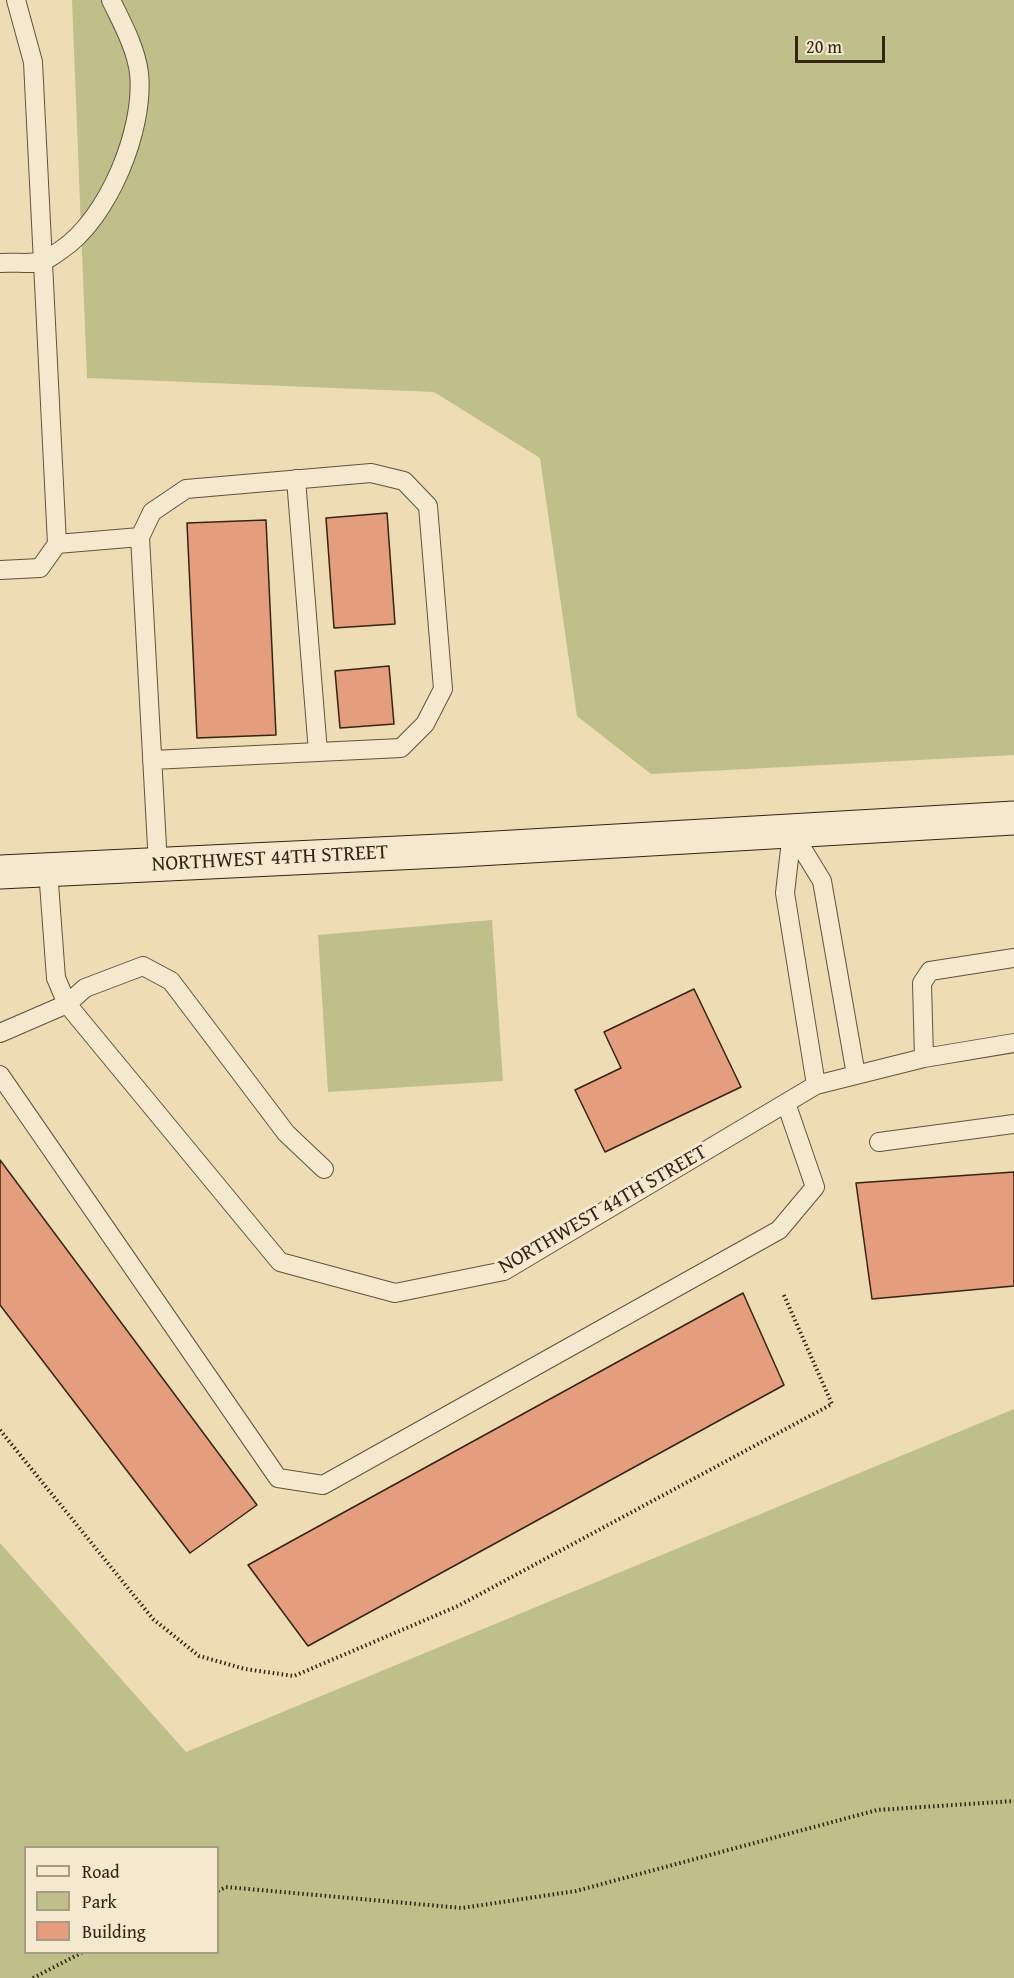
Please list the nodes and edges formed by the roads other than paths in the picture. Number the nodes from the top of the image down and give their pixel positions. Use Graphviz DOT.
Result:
graph roads {
  1 [pos="16,0"];
  2 [pos="111,0"];
  3 [pos="0,262"];
  4 [pos="43,262"];
  5 [pos="296,479"];
  6 [pos="140,537"];
  7 [pos="57,544"];
  8 [pos="0,570"];
  9 [pos="318,752"];
  10 [pos="152,760"];
  11 [pos="1014,818"];
  12 [pos="792,832"];
  13 [pos="158,865"];
  14 [pos="48,870"];
  15 [pos="0,872"];
  16 [pos="1014,958"];
  17 [pos="67,1004"];
  18 [pos="0,1033"];
  19 [pos="1014,1043"];
  20 [pos="924,1058"];
  21 [pos="0,1075"];
  22 [pos="856,1075"];
  23 [pos="816,1085"];
  24 [pos="786,1103"];
  25 [pos="1014,1124"];
  26 [pos="879,1142"];
  27 [pos="324,1169"];
  1 -- 4 [label="lane"];
  2 -- 4 [label="lane"];
  3 -- 4 [label="lane"];
  4 -- 7 [label="lane"];
  5 -- 6 [label="lane"];
  5 -- 9 [label="lane"];
  5 -- 9 [label="lane"];
  6 -- 7 [label="lane"];
  6 -- 10 [label="lane"];
  7 -- 8 [label="lane"];
  9 -- 10 [label="lane"];
  10 -- 13 [label="lane"];
  11 -- 12 [label="street, NORTHWEST 44TH STREET"];
  12 -- 13 [label="street, NORTHWEST 44TH STREET"];
  12 -- 22 [label="lane"];
  12 -- 23 [label="lane"];
  13 -- 14 [label="street, NORTHWEST 44TH STREET"];
  14 -- 15 [label="street, NORTHWEST 44TH STREET"];
  14 -- 17 [label="lane, NORTHWEST 44TH STREET"];
  16 -- 20 [label="lane"];
  17 -- 18 [label="lane"];
  17 -- 24 [label="lane, NORTHWEST 44TH STREET"];
  17 -- 27 [label="lane"];
  19 -- 20 [label="lane, NORTHWEST 44TH STREET"];
  20 -- 22 [label="lane, NORTHWEST 44TH STREET"];
  21 -- 24 [label="lane"];
  22 -- 23 [label="lane, NORTHWEST 44TH STREET"];
  23 -- 24 [label="lane, NORTHWEST 44TH STREET"];
  25 -- 26 [label="lane"];
}
